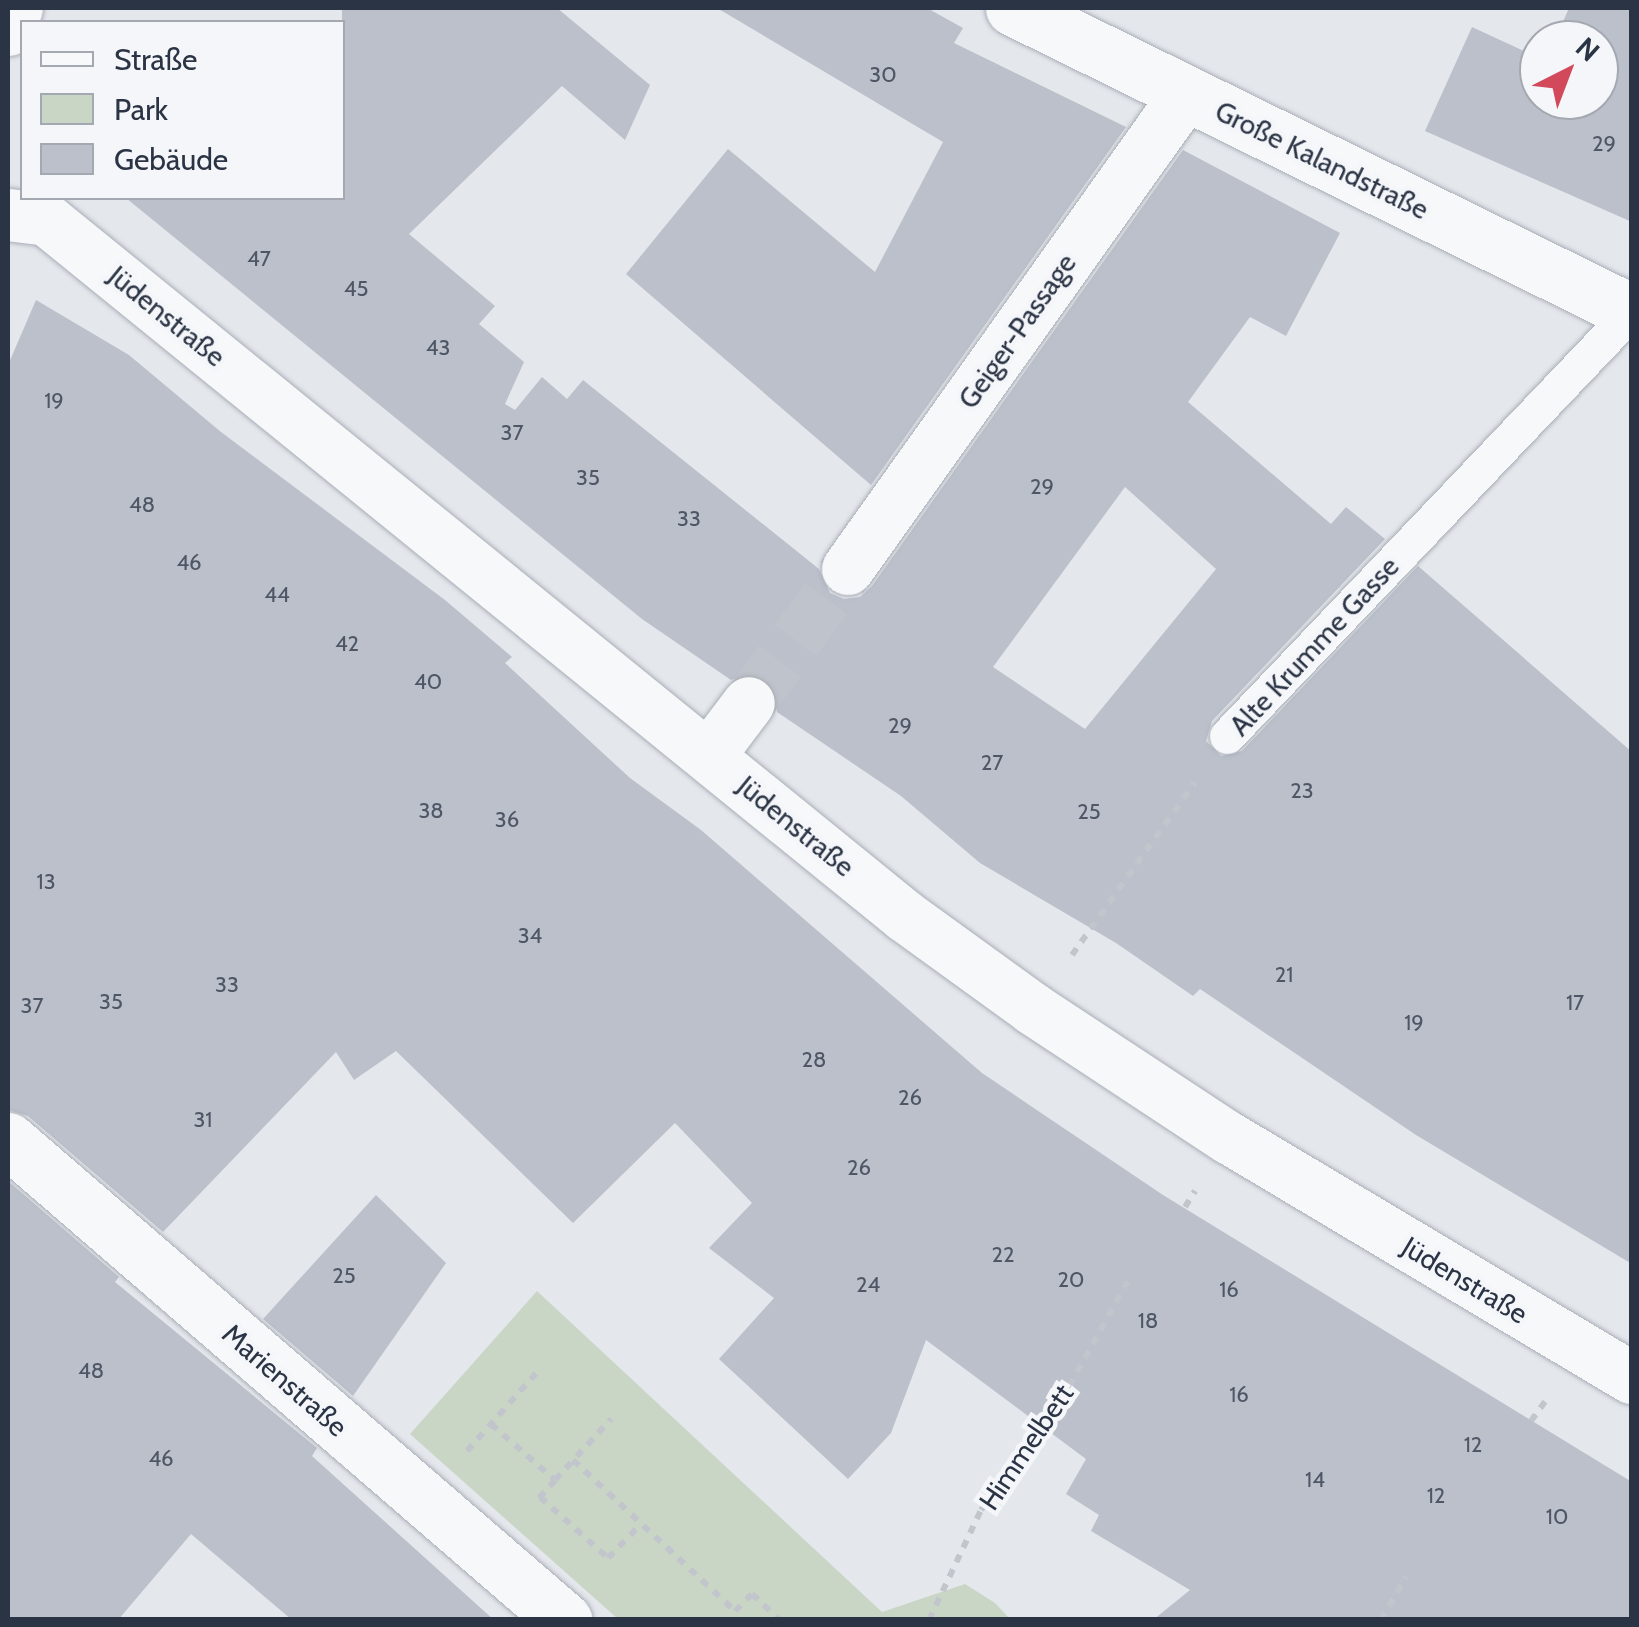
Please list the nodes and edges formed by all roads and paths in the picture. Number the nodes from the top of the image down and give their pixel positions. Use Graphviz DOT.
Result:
graph roads {
  1 [pos="15,8"];
  2 [pos="1013,8"];
  3 [pos="8,28"];
  4 [pos="1187,94"];
  5 [pos="8,215"];
  6 [pos="1632,312"];
  7 [pos="848,569"];
  8 [pos="749,703"];
  9 [pos="1227,736"];
  10 [pos="710,756"];
  11 [pos="1033,1009"];
  12 [pos="8,1140"];
  13 [pos="1129,1278"];
  14 [pos="538,1370"];
  15 [pos="1632,1378"];
  16 [pos="612,1419"];
  17 [pos="491,1424"];
  18 [pos="573,1460"];
  19 [pos="540,1497"];
  20 [pos="424,1500"];
  21 [pos="641,1524"];
  22 [pos="1406,1577"];
  23 [pos="735,1611"];
  24 [pos="564,1620"];
  25 [pos="728,1620"];
  26 [pos="780,1620"];
  27 [pos="929,1620"];
  28 [pos="1381,1620"];
  1 -- 3 [label="street"];
  2 -- 4 [label="street, Große Kalandstraße"];
  4 -- 6 [label="street, Große Kalandstraße"];
  4 -- 7 [label="street, Geiger-Passage"];
  5 -- 10 [label="street, Jüdenstraße"];
  6 -- 9 [label="lane, Alte Krumme Gasse"];
  8 -- 10 [label="street"];
  9 -- 11 [label="path, Alte Krumme Gasse"];
  10 -- 11 [label="street, Jüdenstraße"];
  11 -- 15 [label="street, Jüdenstraße"];
  12 -- 20 [label="street, Marienstraße"];
  13 -- 27 [label="path, Himmelbett"];
  14 -- 17 [label="path"];
  16 -- 18 [label="path"];
  17 -- 18 [label="path"];
  17 -- 20 [label="path"];
  18 -- 21 [label="path"];
  19 -- 21 [label="path"];
  20 -- 24 [label="street, Marienstraße"];
  21 -- 23 [label="path"];
  22 -- 28 [label="path"];
  23 -- 25 [label="path"];
  23 -- 26 [label="path"];
}
